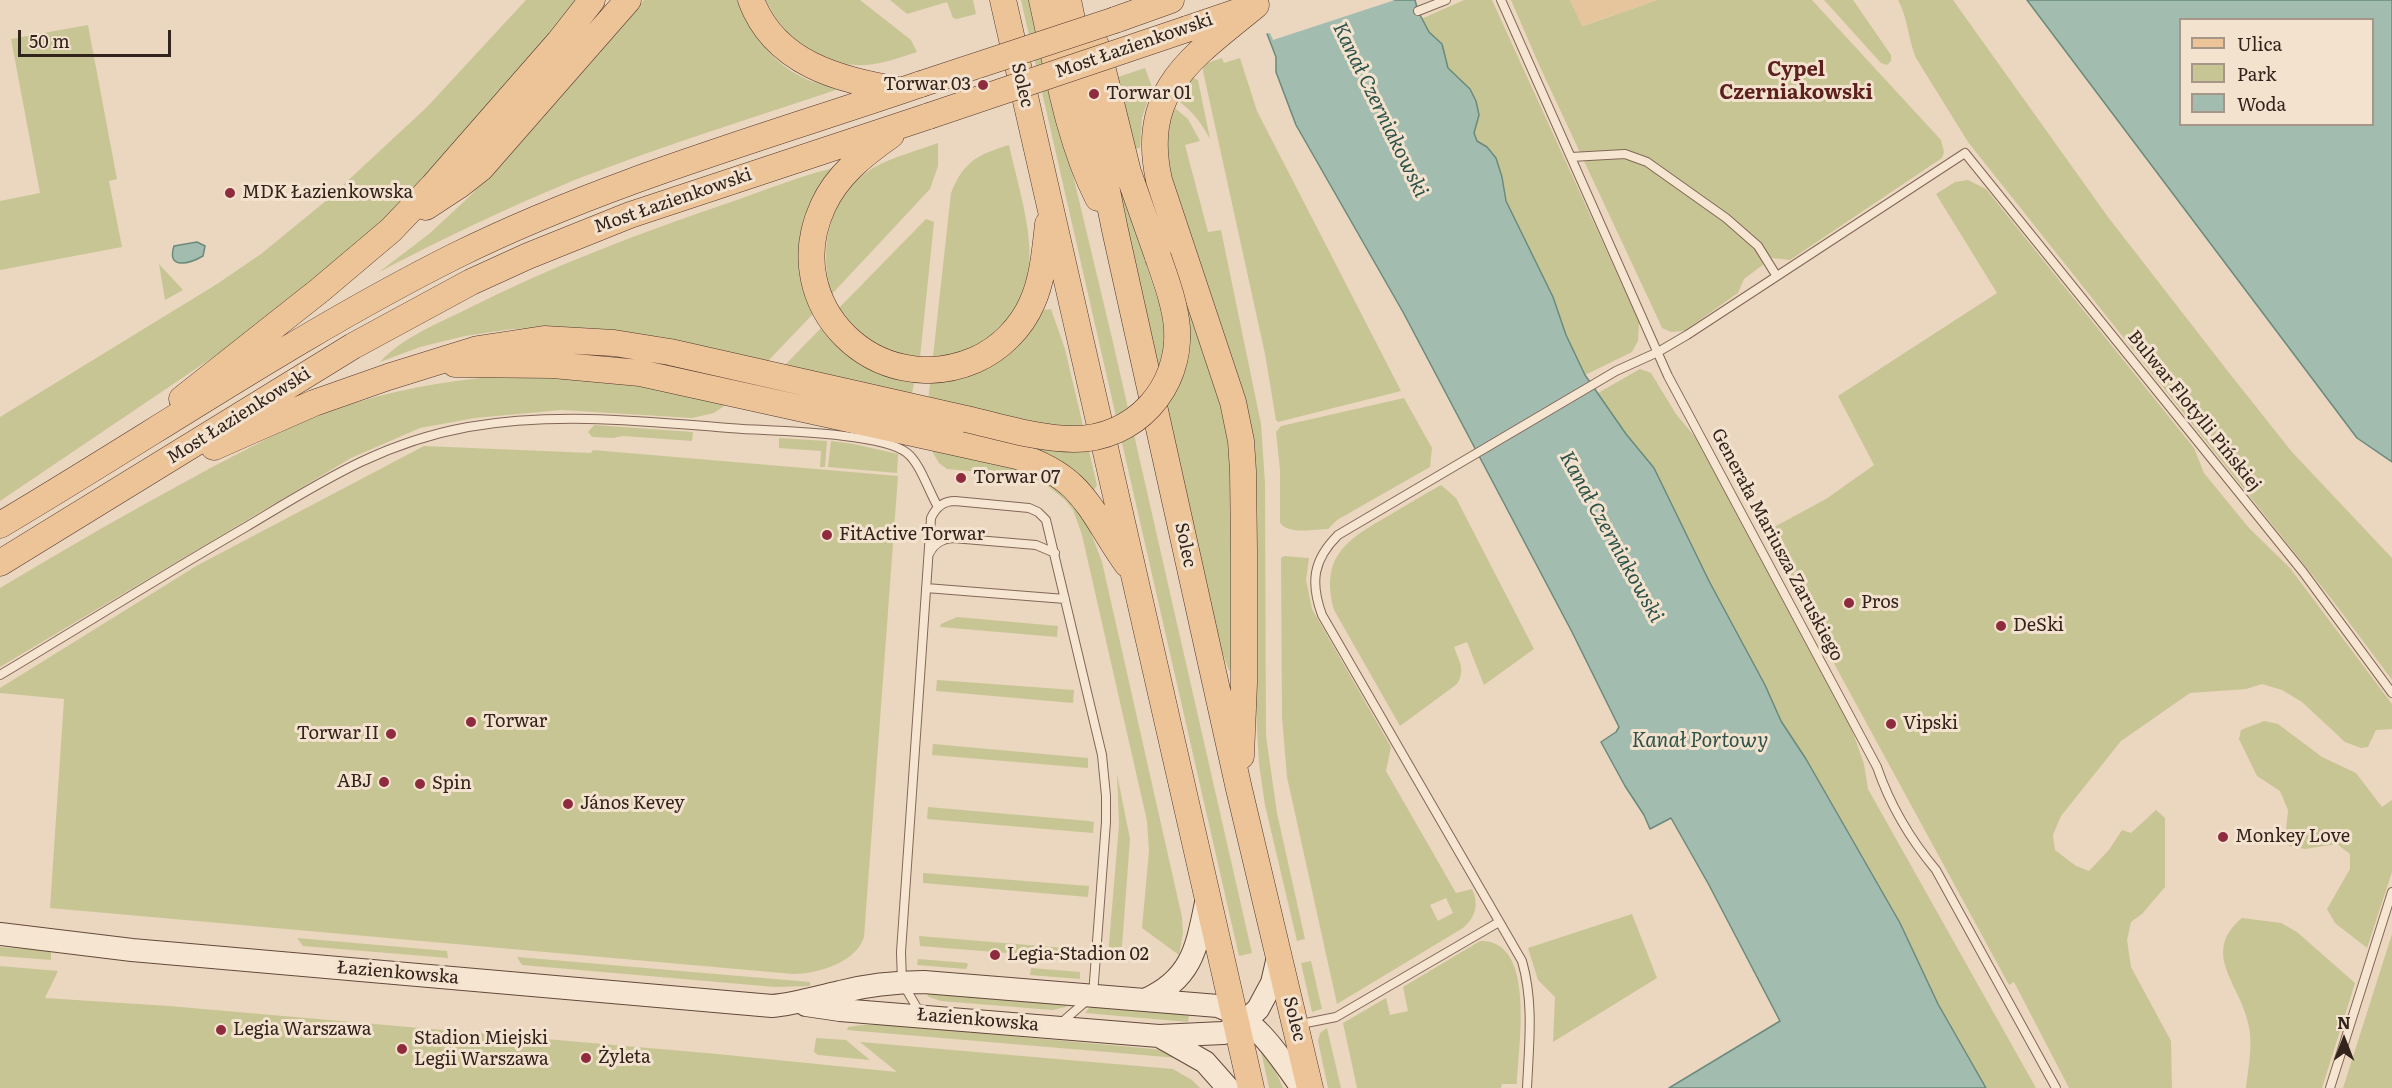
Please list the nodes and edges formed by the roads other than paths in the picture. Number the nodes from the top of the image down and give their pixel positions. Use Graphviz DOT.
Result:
graph roads {
  1 [pos="592,0"];
  2 [pos="751,0"];
  3 [pos="1003,0"];
  4 [pos="1042,0"];
  5 [pos="1068,0"];
  6 [pos="1073,0"];
  7 [pos="1171,0"];
  8 [pos="1446,0"];
  9 [pos="1501,0"];
  10 [pos="627,1"];
  11 [pos="1263,3"];
  12 [pos="1418,11"];
  13 [pos="912,87"];
  14 [pos="920,119"];
  15 [pos="1571,157"];
  16 [pos="1050,205"];
  17 [pos="391,230"];
  18 [pos="1115,230"];
  19 [pos="1776,275"];
  20 [pos="1658,352"];
  21 [pos="431,365"];
  22 [pos="113,457"];
  23 [pos="116,492"];
  24 [pos="938,507"];
  25 [pos="0,525"];
  26 [pos="1054,553"];
  27 [pos="928,555"];
  28 [pos="0,563"];
  29 [pos="1135,575"];
  30 [pos="926,588"];
  31 [pos="1065,599"];
  32 [pos="0,675"];
  33 [pos="2392,693"];
  34 [pos="1239,789"];
  35 [pos="2392,892"];
  36 [pos="1208,896"];
  37 [pos="1499,922"];
  38 [pos="0,934"];
  39 [pos="1278,957"];
  40 [pos="902,982"];
  41 [pos="1093,995"];
  42 [pos="1145,1000"];
  43 [pos="796,1004"];
  44 [pos="921,1016"];
  45 [pos="1240,1020"];
  46 [pos="1296,1025"];
  47 [pos="1056,1026"];
  48 [pos="1159,1036"];
  49 [pos="1228,1088"];
  50 [pos="1251,1088"];
  51 [pos="1302,1088"];
  52 [pos="1310,1088"];
  53 [pos="1527,1088"];
  54 [pos="2056,1088"];
  55 [pos="2330,1088"];
  1 -- 17 [label="main road"];
  2 -- 13 [label="main road"];
  3 -- 16 [label="main road, Solec"];
  4 -- 18 [label="main road"];
  5 -- 18 [label="main road, Solec"];
  6 -- 21 [label="main road, bridge"];
  7 -- 13 [label="main road, Most Łazienkowski, bridge"];
  8 -- 12 [label="lane"];
  9 -- 15 [label="lane, Generała Mariusza Zaruskiego"];
  10 -- 17 [label="main road"];
  11 -- 14 [label="main road, Most Łazienkowski, bridge"];
  11 -- 34 [label="main road"];
  13 -- 22 [label="main road, Most Łazienkowski"];
  14 -- 16 [label="main road"];
  14 -- 23 [label="main road, Most Łazienkowski"];
  15 -- 19 [label="lane"];
  15 -- 20 [label="lane, Generała Mariusza Zaruskiego"];
  16 -- 29 [label="main road, Solec"];
  17 -- 22 [label="main road"];
  18 -- 34 [label="main road, Solec"];
  19 -- 20 [label="lane"];
  19 -- 33 [label="lane, Bulwar Flotylli Pińskiej"];
  20 -- 37 [label="lane"];
  20 -- 54 [label="lane, Generała Mariusza Zaruskiego"];
  21 -- 23 [label="main road"];
  21 -- 29 [label="main road"];
  22 -- 25 [label="main road"];
  23 -- 28 [label="main road"];
  24 -- 26 [label="lane"];
  24 -- 27 [label="lane"];
  24 -- 32 [label="lane"];
  26 -- 27 [label="lane"];
  26 -- 31 [label="lane"];
  27 -- 30 [label="lane"];
  29 -- 36 [label="main road, Solec"];
  30 -- 31 [label="lane"];
  30 -- 40 [label="lane"];
  31 -- 41 [label="lane"];
  34 -- 39 [label="main road, Solec"];
  35 -- 55 [label="lane"];
  36 -- 42 [label="street"];
  36 -- 45 [label="main road, Solec"];
  37 -- 46 [label="lane"];
  37 -- 53 [label="lane"];
  38 -- 43 [label="street, Łazienkowska"];
  39 -- 45 [label="street"];
  39 -- 46 [label="main road, Solec"];
  40 -- 41 [label="street, Łazienkowska"];
  40 -- 43 [label="street, Łazienkowska"];
  40 -- 44 [label="lane"];
  41 -- 42 [label="street, Łazienkowska"];
  41 -- 47 [label="lane"];
  42 -- 45 [label="street, Łazienkowska"];
  43 -- 44 [label="street, Łazienkowska"];
  44 -- 47 [label="street, Łazienkowska"];
  45 -- 48 [label="street, Łazienkowska"];
  45 -- 50 [label="main road, Solec"];
  45 -- 51 [label="street"];
  46 -- 52 [label="main road, Solec"];
  47 -- 48 [label="street, Łazienkowska"];
  48 -- 49 [label="street, Łazienkowska"];
}
